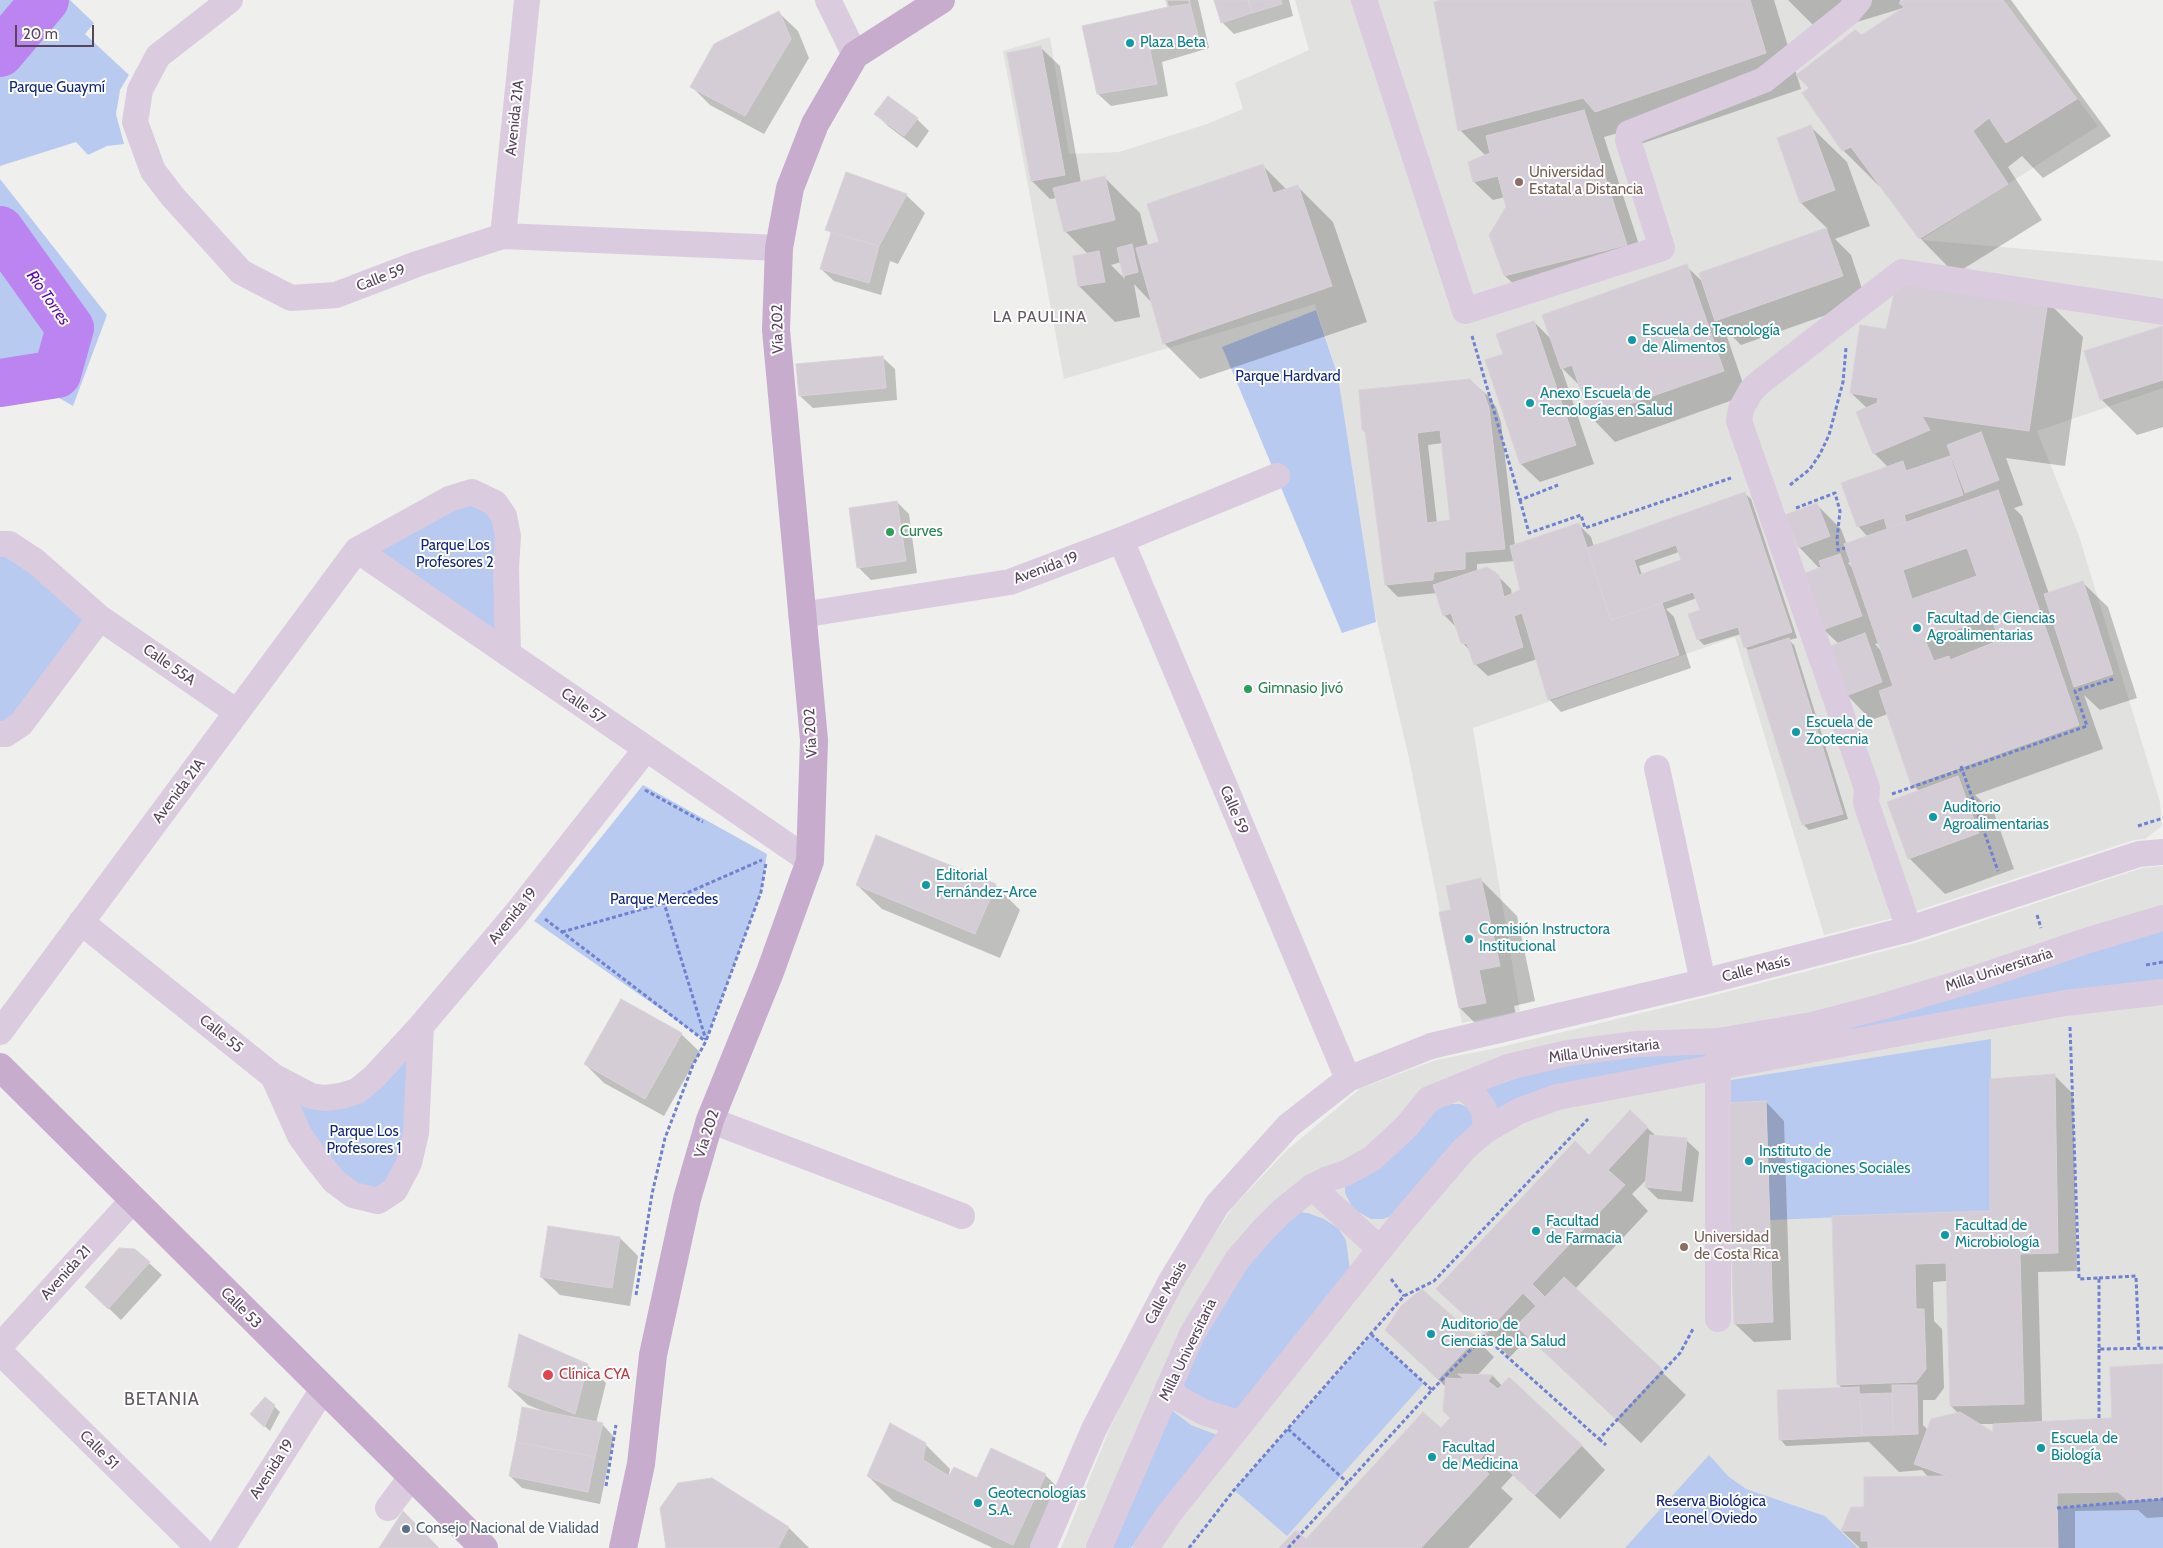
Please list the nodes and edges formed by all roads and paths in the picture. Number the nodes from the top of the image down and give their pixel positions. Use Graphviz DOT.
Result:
graph roads {
  1 [pos="230,0"];
  2 [pos="527,0"];
  3 [pos="828,0"];
  4 [pos="941,0"];
  5 [pos="1364,0"];
  6 [pos="1859,0"];
  7 [pos="855,56"];
  8 [pos="503,236"];
  9 [pos="779,248"];
  10 [pos="1465,311"];
  11 [pos="2163,312"];
  12 [pos="1846,340"];
  13 [pos="1739,475"];
  14 [pos="1277,476"];
  15 [pos="1558,485"];
  16 [pos="1787,487"];
  17 [pos="1520,500"];
  18 [pos="1788,510"];
  19 [pos="1120,540"];
  20 [pos="0,544"];
  21 [pos="1845,548"];
  22 [pos="357,550"];
  23 [pos="802,615"];
  24 [pos="100,618"];
  25 [pos="508,654"];
  26 [pos="2113,679"];
  27 [pos="237,712"];
  28 [pos="0,734"];
  29 [pos="646,749"];
  30 [pos="1657,768"];
  31 [pos="639,798"];
  32 [pos="706,824"];
  33 [pos="2163,838"];
  34 [pos="758,853"];
  35 [pos="2151,853"];
  36 [pos="767,857"];
  37 [pos="810,862"];
  38 [pos="2005,868"];
  39 [pos="664,903"];
  40 [pos="550,910"];
  41 [pos="544,918"];
  42 [pos="2163,918"];
  43 [pos="81,922"];
  44 [pos="538,926"];
  45 [pos="1909,929"];
  46 [pos="562,932"];
  47 [pos="1703,982"];
  48 [pos="2163,992"];
  49 [pos="2065,1003"];
  50 [pos="421,1026"];
  51 [pos="0,1032"];
  52 [pos="706,1041"];
  53 [pos="1718,1041"];
  54 [pos="0,1067"];
  55 [pos="1717,1069"];
  56 [pos="273,1076"];
  57 [pos="374,1077"];
  58 [pos="1348,1079"];
  59 [pos="1462,1086"];
  60 [pos="1592,1114"];
  61 [pos="710,1120"];
  62 [pos="1486,1130"];
  63 [pos="1312,1187"];
  64 [pos="133,1200"];
  65 [pos="962,1216"];
  66 [pos="1380,1249"];
  67 [pos="2099,1278"];
  68 [pos="635,1303"];
  69 [pos="1707,1321"];
  70 [pos="1372,1335"];
  71 [pos="0,1346"];
  72 [pos="2139,1348"];
  73 [pos="2163,1348"];
  74 [pos="2099,1349"];
  75 [pos="0,1352"];
  76 [pos="1168,1388"];
  77 [pos="323,1389"];
  78 [pos="1432,1390"];
  79 [pos="617,1419"];
  80 [pos="2099,1419"];
  81 [pos="1241,1424"];
  82 [pos="1288,1429"];
  83 [pos="1598,1439"];
  84 [pos="1606,1445"];
  85 [pos="412,1476"];
  86 [pos="1348,1483"];
  87 [pos="606,1488"];
  88 [pos="2163,1499"];
  89 [pos="634,1504"];
  90 [pos="388,1508"];
  91 [pos="2057,1508"];
  92 [pos="199,1548"];
  93 [pos="222,1548"];
  94 [pos="484,1548"];
  95 [pos="623,1548"];
  96 [pos="638,1548"];
  97 [pos="1043,1548"];
  98 [pos="1100,1548"];
  99 [pos="1146,1548"];
  100 [pos="1189,1548"];
  101 [pos="1288,1548"];
  1 -- 8 [label="street, Calle 59"];
  2 -- 8 [label="street, Avenida 21A"];
  3 -- 7 [label="street"];
  4 -- 7 [label="main road, Vía 202"];
  5 -- 10 [label="street"];
  6 -- 10 [label="street"];
  7 -- 9 [label="main road, Vía 202"];
  8 -- 9 [label="street, Calle 59"];
  9 -- 23 [label="main road, Vía 202"];
  10 -- 17 [label="path"];
  11 -- 45 [label="street"];
  12 -- 16 [label="path"];
  13 -- 17 [label="path"];
  14 -- 19 [label="street, Avenida 19"];
  15 -- 17 [label="path"];
  18 -- 21 [label="path"];
  19 -- 23 [label="street, Avenida 19"];
  19 -- 58 [label="street, Calle 59"];
  20 -- 24 [label="street, Calle 55A"];
  22 -- 25 [label="street, Calle 57"];
  22 -- 25 [label="street"];
  22 -- 27 [label="street, Avenida 21A"];
  23 -- 37 [label="main road, Vía 202"];
  24 -- 27 [label="street, Calle 55A"];
  24 -- 28 [label="street"];
  25 -- 29 [label="street, Calle 57"];
  26 -- 38 [label="path"];
  27 -- 43 [label="street, Avenida 21A"];
  29 -- 37 [label="street, Calle 57"];
  29 -- 50 [label="street, Avenida 19"];
  30 -- 47 [label="street"];
  31 -- 32 [label="path"];
  33 -- 35 [label="street, Calle Masís"];
  34 -- 36 [label="path"];
  35 -- 45 [label="street, Calle Masís"];
  36 -- 39 [label="path"];
  36 -- 52 [label="path"];
  37 -- 61 [label="main road, Vía 202"];
  39 -- 46 [label="path"];
  39 -- 52 [label="path"];
  40 -- 41 [label="path"];
  41 -- 44 [label="path"];
  41 -- 46 [label="path"];
  42 -- 53 [label="street, Milla Universitaria"];
  43 -- 51 [label="street, Avenida 21A"];
  43 -- 56 [label="street, Calle 55"];
  45 -- 47 [label="street, Calle Masís"];
  46 -- 52 [label="path"];
  47 -- 58 [label="street, Calle Masís"];
  48 -- 49 [label="street"];
  49 -- 55 [label="street"];
  49 -- 67 [label="path"];
  50 -- 56 [label="street"];
  50 -- 57 [label="street, Avenida 19"];
  52 -- 68 [label="path"];
  53 -- 55 [label="street"];
  53 -- 59 [label="street, Milla Universitaria"];
  54 -- 64 [label="main road, Calle 53"];
  55 -- 62 [label="street"];
  55 -- 69 [label="street"];
  56 -- 57 [label="street, Calle 55"];
  58 -- 97 [label="street, Calle Masis"];
  59 -- 62 [label="street"];
  59 -- 63 [label="street, Milla Universitaria"];
  60 -- 70 [label="path"];
  61 -- 65 [label="street"];
  61 -- 89 [label="main road, Vía 202"];
  62 -- 66 [label="street"];
  63 -- 66 [label="street"];
  63 -- 76 [label="street, Milla Universitaria"];
  64 -- 71 [label="street, Avenida 21"];
  64 -- 77 [label="main road, Calle 53"];
  66 -- 81 [label="street"];
  67 -- 72 [label="path"];
  67 -- 74 [label="path"];
  69 -- 83 [label="path"];
  70 -- 78 [label="path"];
  70 -- 82 [label="path"];
  72 -- 73 [label="path"];
  72 -- 74 [label="path"];
  74 -- 80 [label="path"];
  75 -- 92 [label="street, Calle 51"];
  76 -- 81 [label="street"];
  76 -- 98 [label="street, Milla Universitaria"];
  77 -- 85 [label="main road, Calle 53"];
  77 -- 93 [label="street, Avenida 19"];
  78 -- 83 [label="path"];
  78 -- 86 [label="path"];
  79 -- 87 [label="path"];
  81 -- 99 [label="street"];
  82 -- 86 [label="path"];
  82 -- 100 [label="path"];
  83 -- 84 [label="path"];
  85 -- 90 [label="street"];
  85 -- 94 [label="main road, Calle 53"];
  86 -- 101 [label="path"];
  88 -- 91 [label="path"];
  89 -- 95 [label="main road, Vía 202"];
  89 -- 96 [label="main road, Vía 202"];
}
